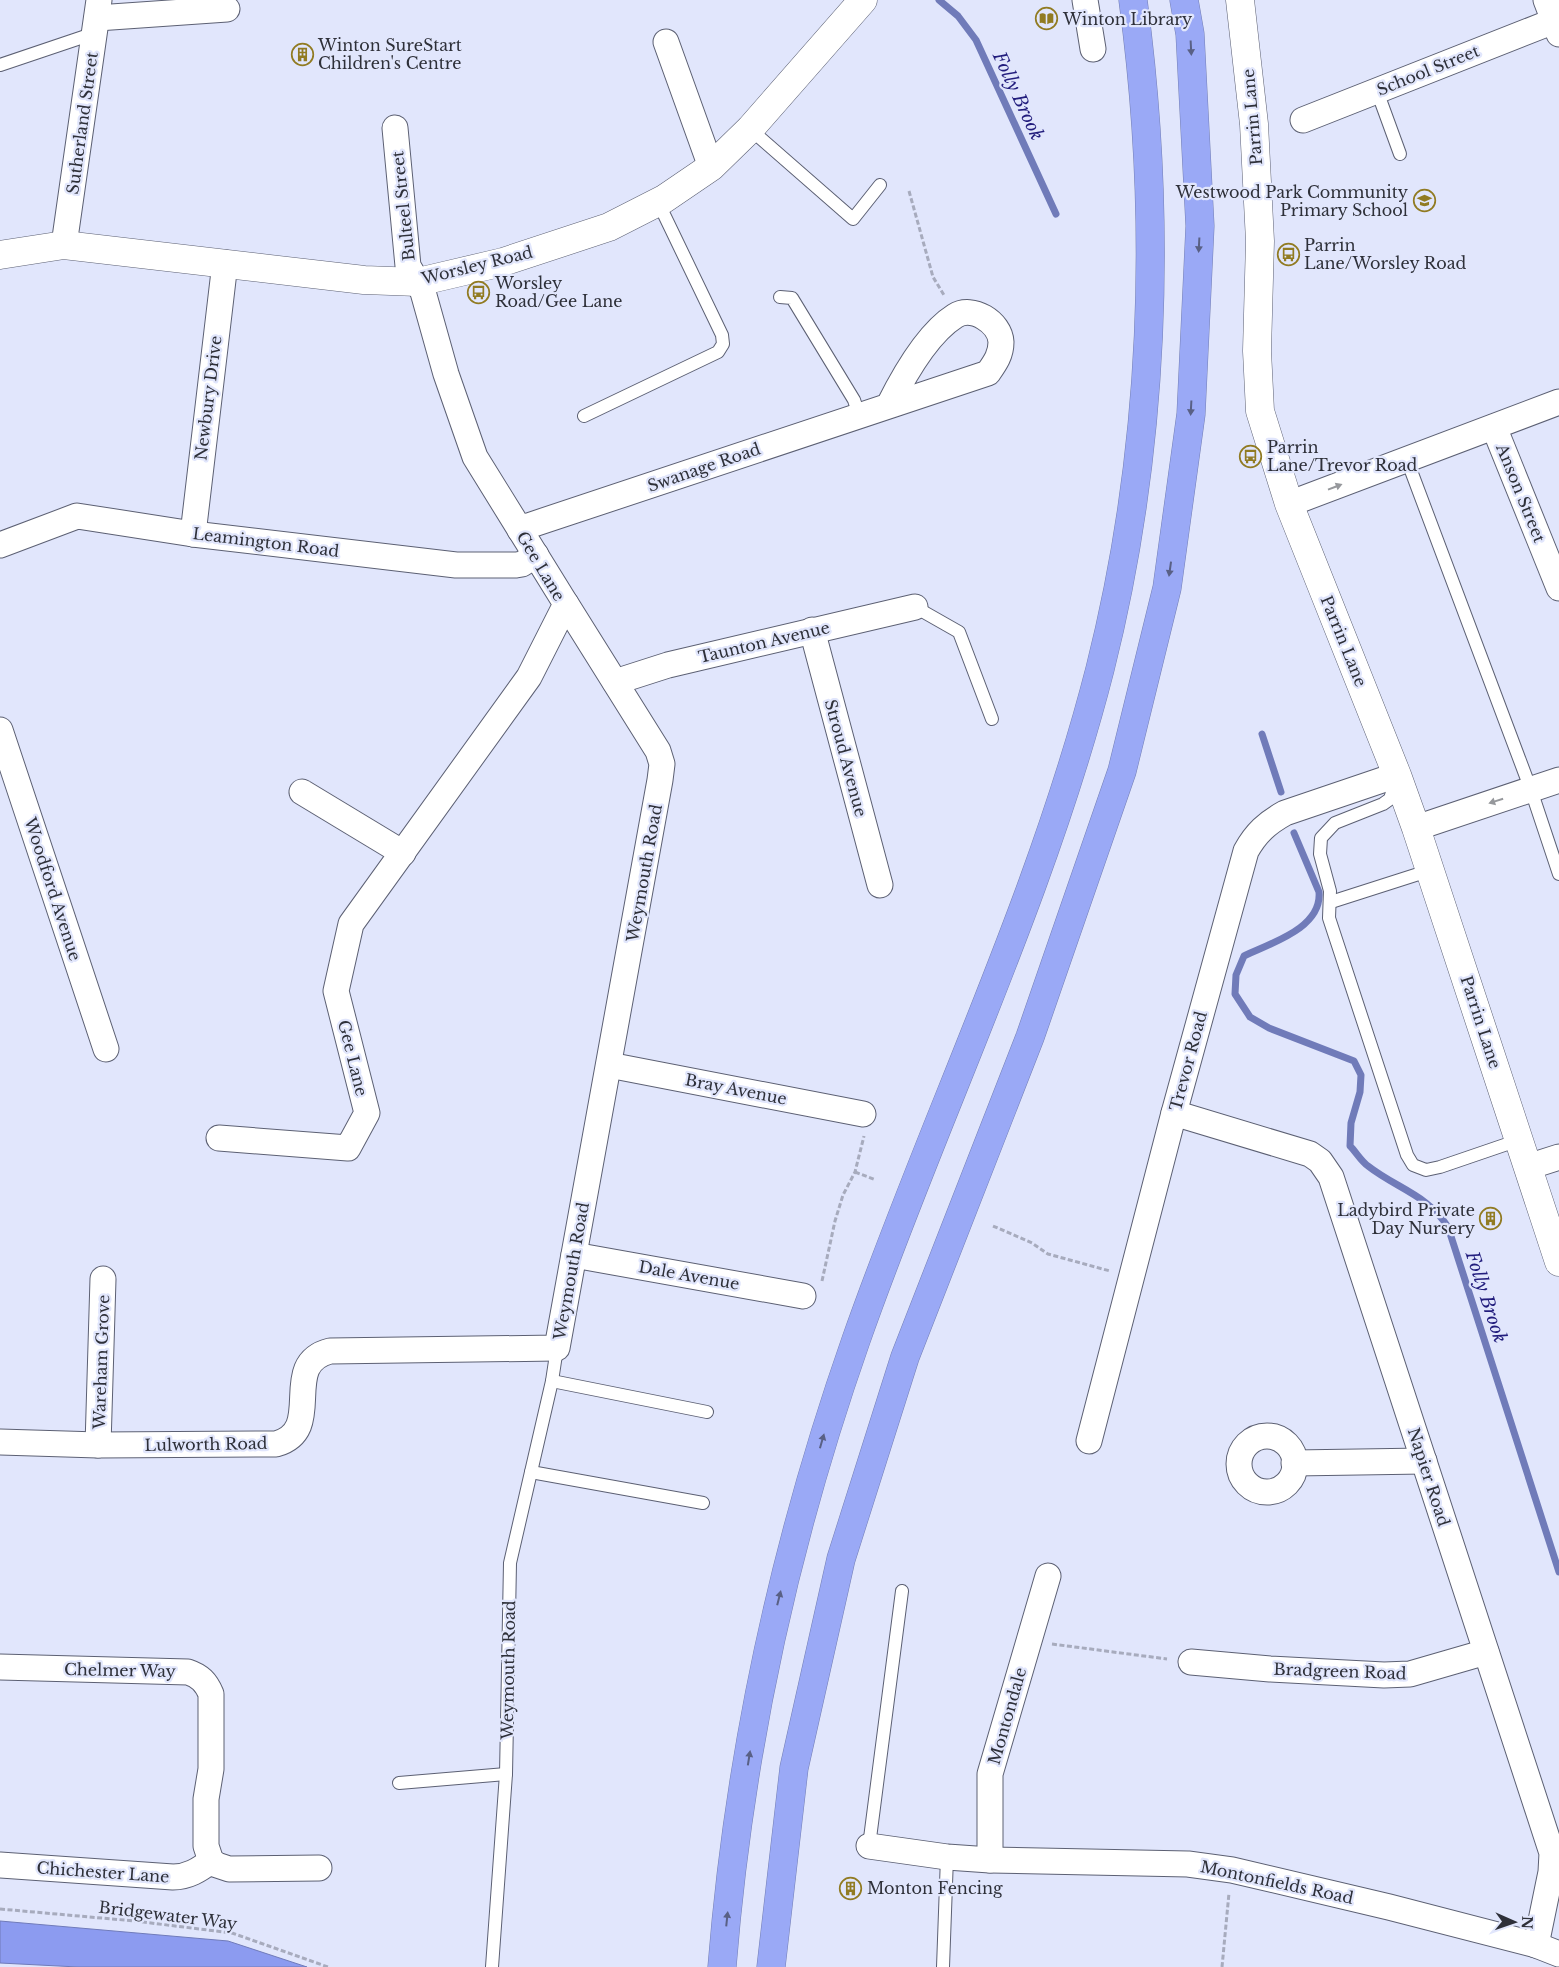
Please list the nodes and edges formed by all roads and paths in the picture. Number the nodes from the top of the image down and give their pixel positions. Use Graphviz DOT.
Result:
graph roads {
  1 [pos="863,0"];
  2 [pos="1085,0"];
  3 [pos="1133,0"];
  4 [pos="1184,0"];
  5 [pos="1240,0"];
  6 [pos="227,9"];
  7 [pos="97,17"];
  8 [pos="1553,18"];
  9 [pos="666,42"];
  10 [pos="1093,50"];
  11 [pos="0,65"];
  12 [pos="1377,91"];
  13 [pos="1303,120"];
  14 [pos="395,128"];
  15 [pos="750,129"];
  16 [pos="1400,154"];
  17 [pos="711,167"];
  18 [pos="880,185"];
  19 [pos="909,191"];
  20 [pos="658,202"];
  21 [pos="64,245"];
  22 [pos="0,255"];
  23 [pos="225,263"];
  24 [pos="418,282"];
  25 [pos="780,297"];
  26 [pos="957,315"];
  27 [pos="1559,402"];
  28 [pos="889,405"];
  29 [pos="859,415"];
  30 [pos="584,416"];
  31 [pos="1494,427"];
  32 [pos="1407,460"];
  33 [pos="1289,504"];
  34 [pos="520,530"];
  35 [pos="192,534"];
  36 [pos="0,545"];
  37 [pos="536,556"];
  38 [pos="1559,588"];
  39 [pos="566,604"];
  40 [pos="915,607"];
  41 [pos="812,630"];
  42 [pos="615,682"];
  43 [pos="992,719"];
  44 [pos="0,730"];
  45 [pos="1397,775"];
  46 [pos="1559,780"];
  47 [pos="1531,790"];
  48 [pos="302,792"];
  49 [pos="1416,828"];
  50 [pos="403,853"];
  51 [pos="1431,870"];
  52 [pos="1559,874"];
  53 [pos="880,885"];
  54 [pos="1331,902"];
  55 [pos="106,1049"];
  56 [pos="609,1065"];
  57 [pos="1174,1113"];
  58 [pos="863,1114"];
  59 [pos="219,1138"];
  60 [pos="1519,1140"];
  61 [pos="1559,1156"];
  62 [pos="1528,1167"];
  63 [pos="855,1172"];
  64 [pos="876,1180"];
  65 [pos="993,1226"];
  66 [pos="574,1255"];
  67 [pos="1559,1262"];
  68 [pos="1132,1277"];
  69 [pos="103,1279"];
  70 [pos="803,1296"];
  71 [pos="557,1348"];
  72 [pos="552,1380"];
  73 [pos="707,1412"];
  74 [pos="1089,1441"];
  75 [pos="0,1442"];
  76 [pos="98,1445"];
  77 [pos="1424,1461"];
  78 [pos="1294,1463"];
  79 [pos="531,1472"];
  80 [pos="703,1503"];
  81 [pos="1048,1576"];
  82 [pos="902,1591"];
  83 [pos="1029,1641"];
  84 [pos="1486,1652"];
  85 [pos="1191,1662"];
  86 [pos="0,1667"];
  87 [pos="506,1774"];
  88 [pos="399,1783"];
  89 [pos="870,1846"];
  90 [pos="947,1857"];
  91 [pos="990,1860"];
  92 [pos="211,1861"];
  93 [pos="0,1865"];
  94 [pos="319,1868"];
  95 [pos="1232,1870"];
  96 [pos="0,1908"];
  97 [pos="1536,1945"];
  98 [pos="1559,1954"];
  99 [pos="328,1967"];
  100 [pos="492,1967"];
  101 [pos="722,1967"];
  102 [pos="771,1967"];
  103 [pos="943,1967"];
  104 [pos="1222,1967"];
  1 -- 15 [label="main road, Worsley Road"];
  2 -- 10 [label="street"];
  101 -- 3 [label="highway, one-way"];
  4 -- 102 [label="highway, one-way"];
  5 -- 33 [label="main road, Parrin Lane"];
  6 -- 7 [label="street"];
  7 -- 11 [label="lane"];
  7 -- 21 [label="street, Sutherland Street"];
  8 -- 12 [label="street, School Street"];
  9 -- 17 [label="street"];
  12 -- 13 [label="street, School Street"];
  12 -- 16 [label="lane"];
  14 -- 24 [label="street, Bulteel Street"];
  15 -- 17 [label="main road, Worsley Road"];
  15 -- 18 [label="lane"];
  17 -- 20 [label="main road, Worsley Road"];
  19 -- 26 [label="path"];
  20 -- 24 [label="main road, Worsley Road"];
  20 -- 30 [label="lane"];
  21 -- 22 [label="main road, Worsley Road"];
  21 -- 23 [label="main road, Worsley Road"];
  23 -- 24 [label="main road, Worsley Road"];
  23 -- 35 [label="street, Newbury Drive"];
  24 -- 34 [label="street, Gee Lane"];
  25 -- 29 [label="lane"];
  26 -- 28 [label="street"];
  26 -- 28 [label="street, Swanage Road"];
  27 -- 31 [label="street"];
  28 -- 29 [label="street, Swanage Road"];
  29 -- 34 [label="street, Swanage Road"];
  31 -- 32 [label="street"];
  31 -- 38 [label="street, Anson Street"];
  33 -- 32 [label="street, one-way"];
  32 -- 47 [label="lane"];
  33 -- 45 [label="main road, Parrin Lane"];
  34 -- 37 [label="street, Gee Lane"];
  35 -- 36 [label="street, Leamington Road"];
  35 -- 37 [label="street, Leamington Road"];
  37 -- 39 [label="street, Gee Lane"];
  39 -- 42 [label="street, Weymouth Road"];
  39 -- 50 [label="street, Gee Lane"];
  40 -- 41 [label="street, Taunton Avenue"];
  40 -- 43 [label="lane"];
  41 -- 42 [label="street, Taunton Avenue"];
  41 -- 53 [label="street, Stroud Avenue"];
  42 -- 56 [label="street, Weymouth Road"];
  44 -- 55 [label="street, Woodford Avenue"];
  45 -- 49 [label="main road, Parrin Lane"];
  45 -- 54 [label="lane"];
  45 -- 57 [label="street, Trevor Road"];
  46 -- 47 [label="street"];
  47 -- 49 [label="street, one-way"];
  47 -- 52 [label="lane"];
  48 -- 50 [label="street"];
  49 -- 51 [label="main road, Parrin Lane"];
  50 -- 59 [label="street, Gee Lane"];
  51 -- 54 [label="lane"];
  51 -- 60 [label="main road, Parrin Lane"];
  54 -- 60 [label="lane"];
  56 -- 58 [label="street, Bray Avenue"];
  56 -- 66 [label="street, Weymouth Road"];
  57 -- 68 [label="street, Trevor Road"];
  57 -- 77 [label="street, Napier Road"];
  58 -- 63 [label="path"];
  60 -- 62 [label="main road, Parrin Lane"];
  61 -- 62 [label="street"];
  62 -- 67 [label="main road, Parrin Lane"];
  63 -- 64 [label="path"];
  63 -- 70 [label="path"];
  65 -- 68 [label="path"];
  66 -- 70 [label="street, Dale Avenue"];
  66 -- 71 [label="street, Weymouth Road"];
  68 -- 74 [label="street, Trevor Road"];
  69 -- 76 [label="street, Wareham Grove"];
  71 -- 72 [label="lane, Weymouth Road"];
  71 -- 76 [label="street, Lulworth Road"];
  72 -- 73 [label="lane"];
  72 -- 79 [label="lane, Weymouth Road"];
  75 -- 76 [label="street, Lulworth Road"];
  77 -- 78 [label="street"];
  77 -- 84 [label="street, Napier Road"];
  79 -- 80 [label="lane"];
  79 -- 87 [label="lane, Weymouth Road"];
  81 -- 83 [label="street, Montondale"];
  82 -- 89 [label="lane"];
  83 -- 85 [label="path"];
  83 -- 91 [label="street, Montondale"];
  84 -- 85 [label="street, Bradgreen Road"];
  84 -- 97 [label="street, Napier Road"];
  86 -- 92 [label="street, Chelmer Way"];
  87 -- 88 [label="lane"];
  87 -- 100 [label="lane, Weymouth Road"];
  89 -- 90 [label="street, Montonfields Road"];
  90 -- 91 [label="street, Montonfields Road"];
  90 -- 103 [label="lane"];
  91 -- 95 [label="street, Montonfields Road"];
  92 -- 93 [label="street, Chichester Lane"];
  92 -- 94 [label="street"];
  95 -- 97 [label="street, Montonfields Road"];
  95 -- 104 [label="path"];
  96 -- 99 [label="path, Bridgewater Way"];
  97 -- 98 [label="street, Montonfields Road"];
}
